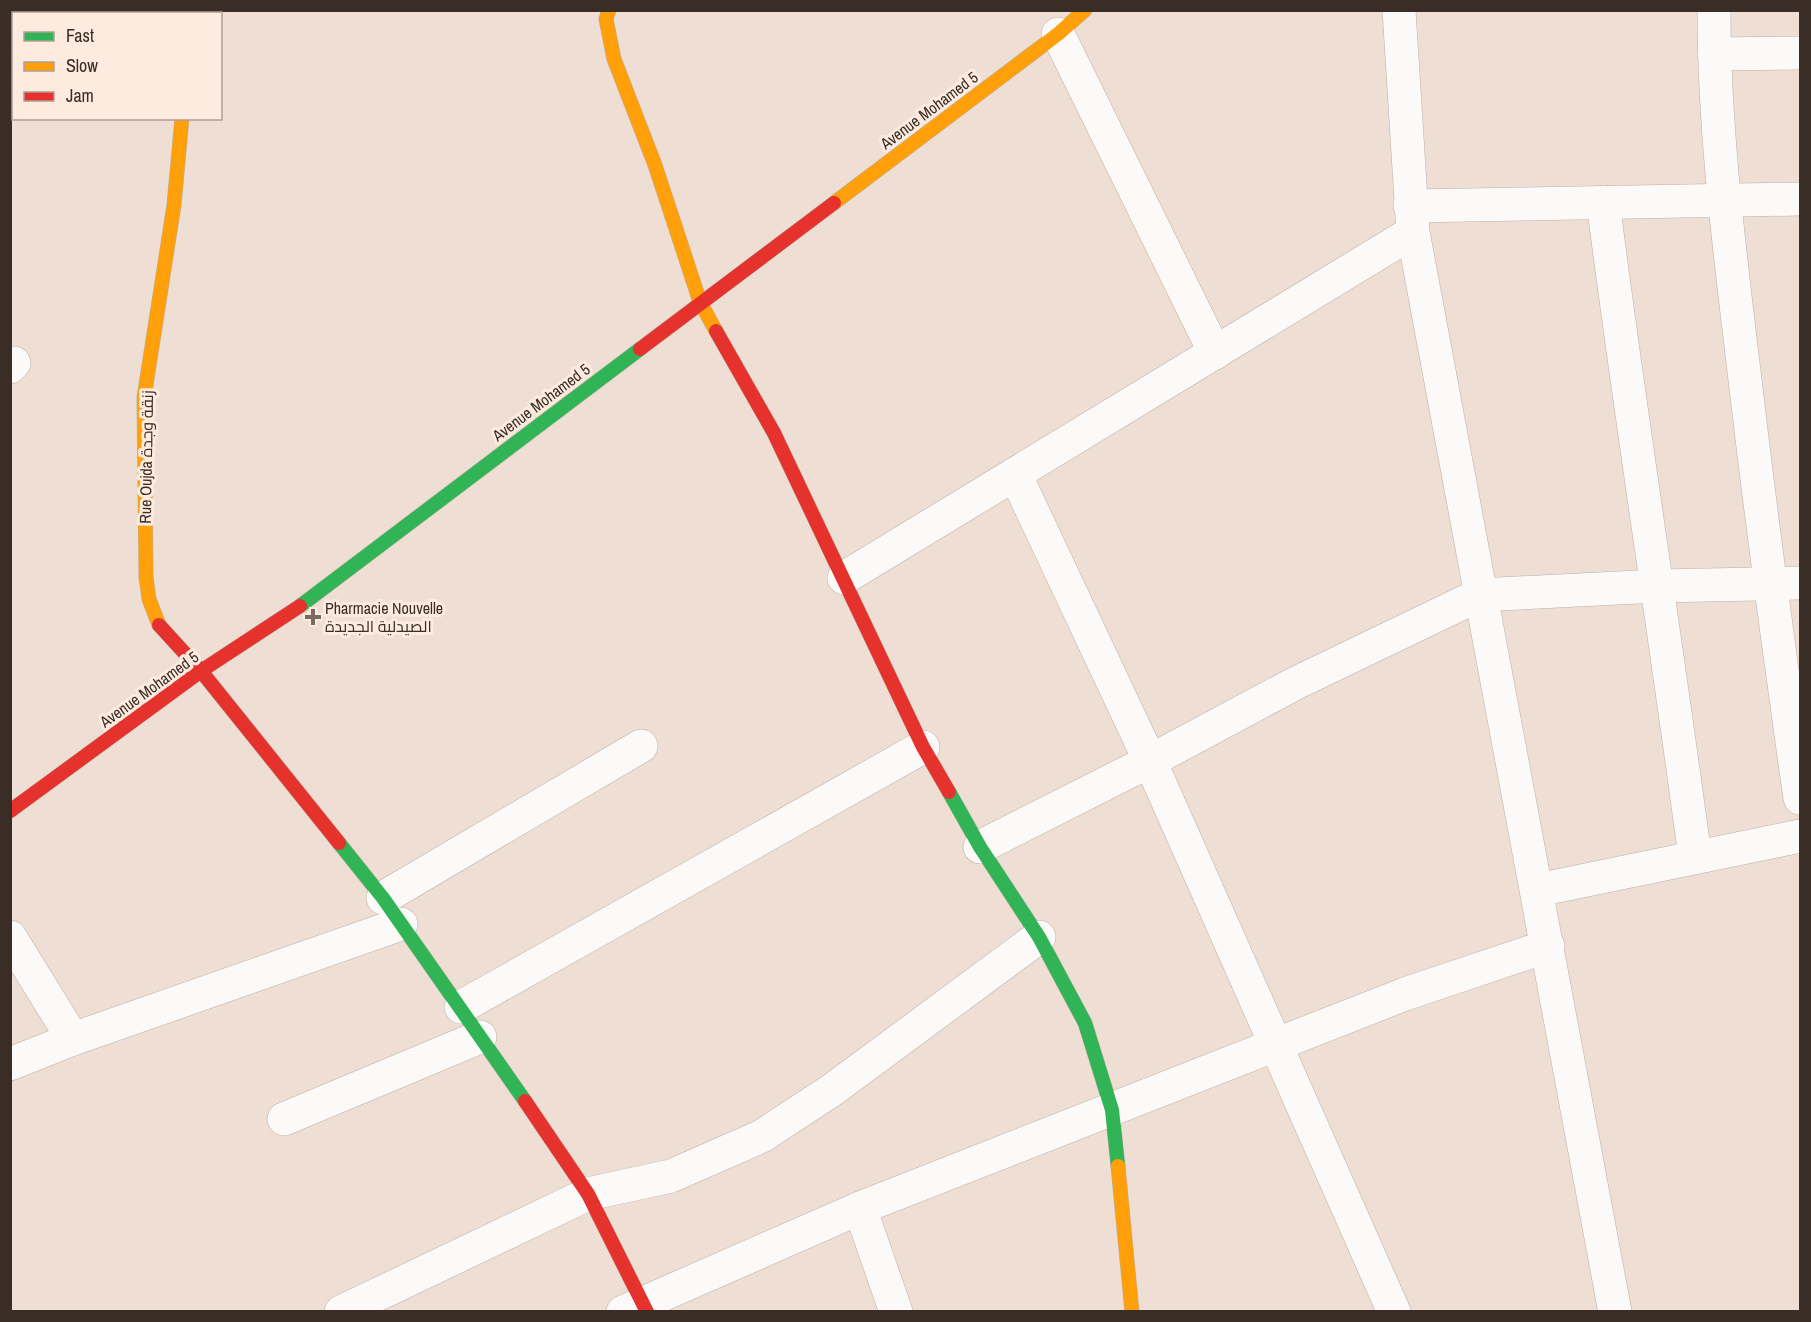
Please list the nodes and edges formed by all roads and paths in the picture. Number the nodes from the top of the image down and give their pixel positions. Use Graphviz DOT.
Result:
graph roads {
  1 [pos="609,10"];
  2 [pos="1085,10"];
  3 [pos="1399,10"];
  4 [pos="1714,10"];
  5 [pos="1058,34"];
  6 [pos="1800,53"];
  7 [pos="1714,54"];
  8 [pos="182,120"];
  9 [pos="1723,199"];
  10 [pos="1800,199"];
  11 [pos="1603,202"];
  12 [pos="1411,219"];
  13 [pos="700,302"];
  14 [pos="1215,353"];
  15 [pos="1015,474"];
  16 [pos="844,578"];
  17 [pos="1785,583"];
  18 [pos="1658,586"];
  19 [pos="1479,595"];
  20 [pos="201,671"];
  21 [pos="641,746"];
  22 [pos="923,747"];
  23 [pos="1150,761"];
  24 [pos="1800,798"];
  25 [pos="10,811"];
  26 [pos="1800,836"];
  27 [pos="980,847"];
  28 [pos="1695,857"];
  29 [pos="1538,890"];
  30 [pos="382,898"];
  31 [pos="401,924"];
  32 [pos="1039,937"];
  33 [pos="10,938"];
  34 [pos="1548,946"];
  35 [pos="461,1007"];
  36 [pos="480,1037"];
  37 [pos="74,1039"];
  38 [pos="1277,1046"];
  39 [pos="10,1064"];
  40 [pos="1112,1110"];
  41 [pos="284,1119"];
  42 [pos="588,1194"];
  43 [pos="860,1208"];
  44 [pos="638,1309"];
  45 [pos="341,1311"];
  46 [pos="896,1311"];
  47 [pos="1132,1311"];
  48 [pos="1394,1311"];
  49 [pos="1615,1311"];
  1 -- 13 [label="street"];
  2 -- 5 [label="street, Avenue Mohamed 5"];
  3 -- 12 [label="street"];
  4 -- 7 [label="street"];
  5 -- 13 [label="street, Avenue Mohamed 5"];
  5 -- 14 [label="street"];
  6 -- 7 [label="street"];
  7 -- 9 [label="street"];
  8 -- 20 [label="street, Rue Oujda زنقة وجدة"];
  9 -- 10 [label="street"];
  9 -- 11 [label="street"];
  9 -- 17 [label="street"];
  11 -- 12 [label="street"];
  11 -- 18 [label="street"];
  12 -- 14 [label="street"];
  12 -- 19 [label="street"];
  13 -- 16 [label="street"];
  13 -- 20 [label="street, Avenue Mohamed 5"];
  14 -- 15 [label="street"];
  15 -- 16 [label="street"];
  15 -- 23 [label="street"];
  16 -- 22 [label="street"];
  17 -- 18 [label="street"];
  17 -- 24 [label="street"];
  18 -- 19 [label="street"];
  18 -- 28 [label="street"];
  19 -- 23 [label="street"];
  19 -- 29 [label="street"];
  20 -- 25 [label="street, Avenue Mohamed 5"];
  20 -- 30 [label="street, Rue Oujda زنقة وجدة"];
  21 -- 30 [label="street"];
  22 -- 27 [label="street"];
  22 -- 35 [label="street"];
  23 -- 27 [label="street"];
  23 -- 38 [label="street"];
  26 -- 28 [label="street"];
  27 -- 32 [label="street"];
  28 -- 29 [label="street"];
  29 -- 34 [label="street"];
  30 -- 31 [label="street, Rue Oujda زنقة وجدة"];
  31 -- 35 [label="street, Rue Oujda زنقة وجدة"];
  31 -- 37 [label="street"];
  32 -- 40 [label="street"];
  32 -- 42 [label="street"];
  33 -- 37 [label="street"];
  34 -- 38 [label="street"];
  34 -- 49 [label="street"];
  35 -- 36 [label="street, Rue Oujda زنقة وجدة"];
  36 -- 41 [label="street"];
  36 -- 42 [label="street, Rue Oujda زنقة وجدة"];
  37 -- 39 [label="street"];
  38 -- 40 [label="street"];
  38 -- 48 [label="street"];
  40 -- 43 [label="street"];
  40 -- 47 [label="street"];
  42 -- 44 [label="street, Rue Oujda زنقة وجدة"];
  42 -- 45 [label="street"];
  43 -- 44 [label="street"];
  43 -- 46 [label="street"];
}
